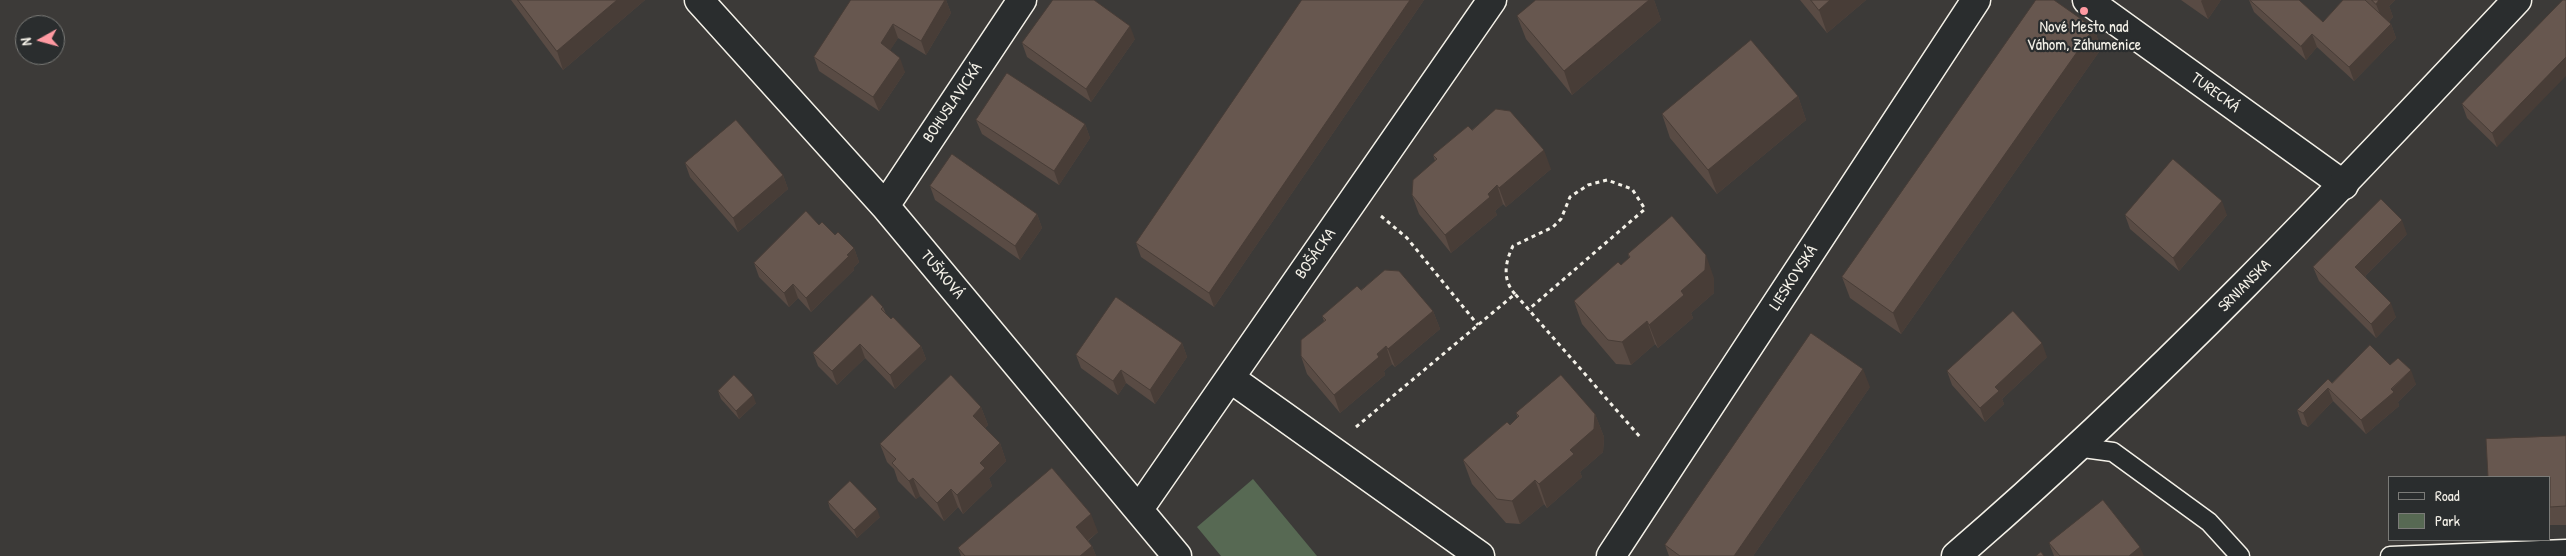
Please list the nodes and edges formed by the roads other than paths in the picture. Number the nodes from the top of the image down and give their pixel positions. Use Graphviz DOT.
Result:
graph roads {
  1 [pos="699,0"];
  2 [pos="1022,0"];
  3 [pos="1492,0"];
  4 [pos="1976,0"];
  5 [pos="2087,0"];
  6 [pos="2517,0"];
  7 [pos="2344,185"];
  8 [pos="885,206"];
  9 [pos="1230,378"];
  10 [pos="2076,447"];
  11 [pos="1139,508"];
  12 [pos="2566,549"];
  13 [pos="1177,556"];
  14 [pos="1480,556"];
  15 [pos="1611,556"];
  16 [pos="1956,556"];
  17 [pos="2240,556"];
  18 [pos="2390,556"];
  1 -- 8 [label="street, TUŠKOVÁ"];
  2 -- 8 [label="street, BOHUSLAVICKÁ"];
  3 -- 9 [label="street, BOŠÁCKA"];
  4 -- 15 [label="street, LIESKOVSKÁ"];
  5 -- 7 [label="street, TURECKÁ"];
  6 -- 7 [label="street, SRNIANSKA"];
  7 -- 10 [label="street, SRNIANSKA"];
  8 -- 11 [label="street, TUŠKOVÁ"];
  9 -- 11 [label="street, BOŠÁCKA"];
  9 -- 14 [label="street"];
  10 -- 16 [label="street, SRNIANSKA"];
  10 -- 17 [label="lane"];
  11 -- 13 [label="street, TUŠKOVÁ"];
  12 -- 18 [label="lane"];
}
